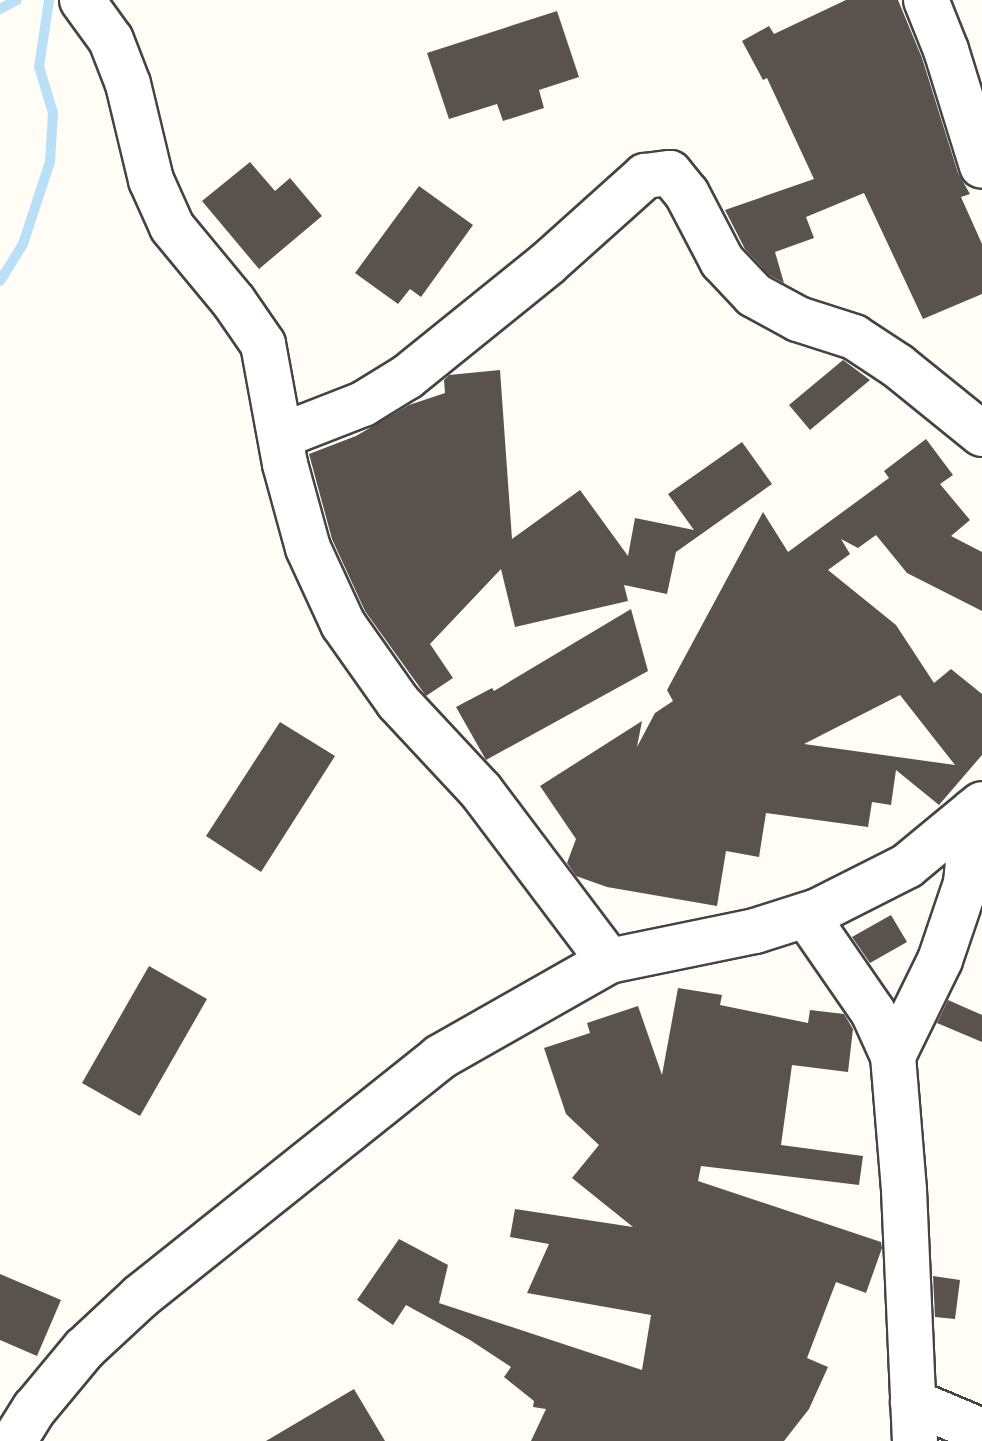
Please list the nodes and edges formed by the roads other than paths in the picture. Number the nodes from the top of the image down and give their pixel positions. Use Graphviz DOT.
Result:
graph roads {
  1 [pos="82,0"];
  2 [pos="926,0"];
  3 [pos="982,166"];
  4 [pos="982,434"];
  5 [pos="281,436"];
  6 [pos="978,808"];
  7 [pos="806,915"];
  8 [pos="609,961"];
  9 [pos="893,1056"];
  10 [pos="914,1421"];
  11 [pos="982,1431"];
  12 [pos="14,1441"];
  1 -- 5 [label="street"];
  2 -- 3 [label="street"];
  4 -- 5 [label="street"];
  5 -- 8 [label="street"];
  6 -- 7 [label="street"];
  6 -- 9 [label="street"];
  7 -- 8 [label="street"];
  7 -- 9 [label="street"];
  8 -- 12 [label="street"];
  9 -- 10 [label="street"];
  10 -- 11 [label="street"];
}
